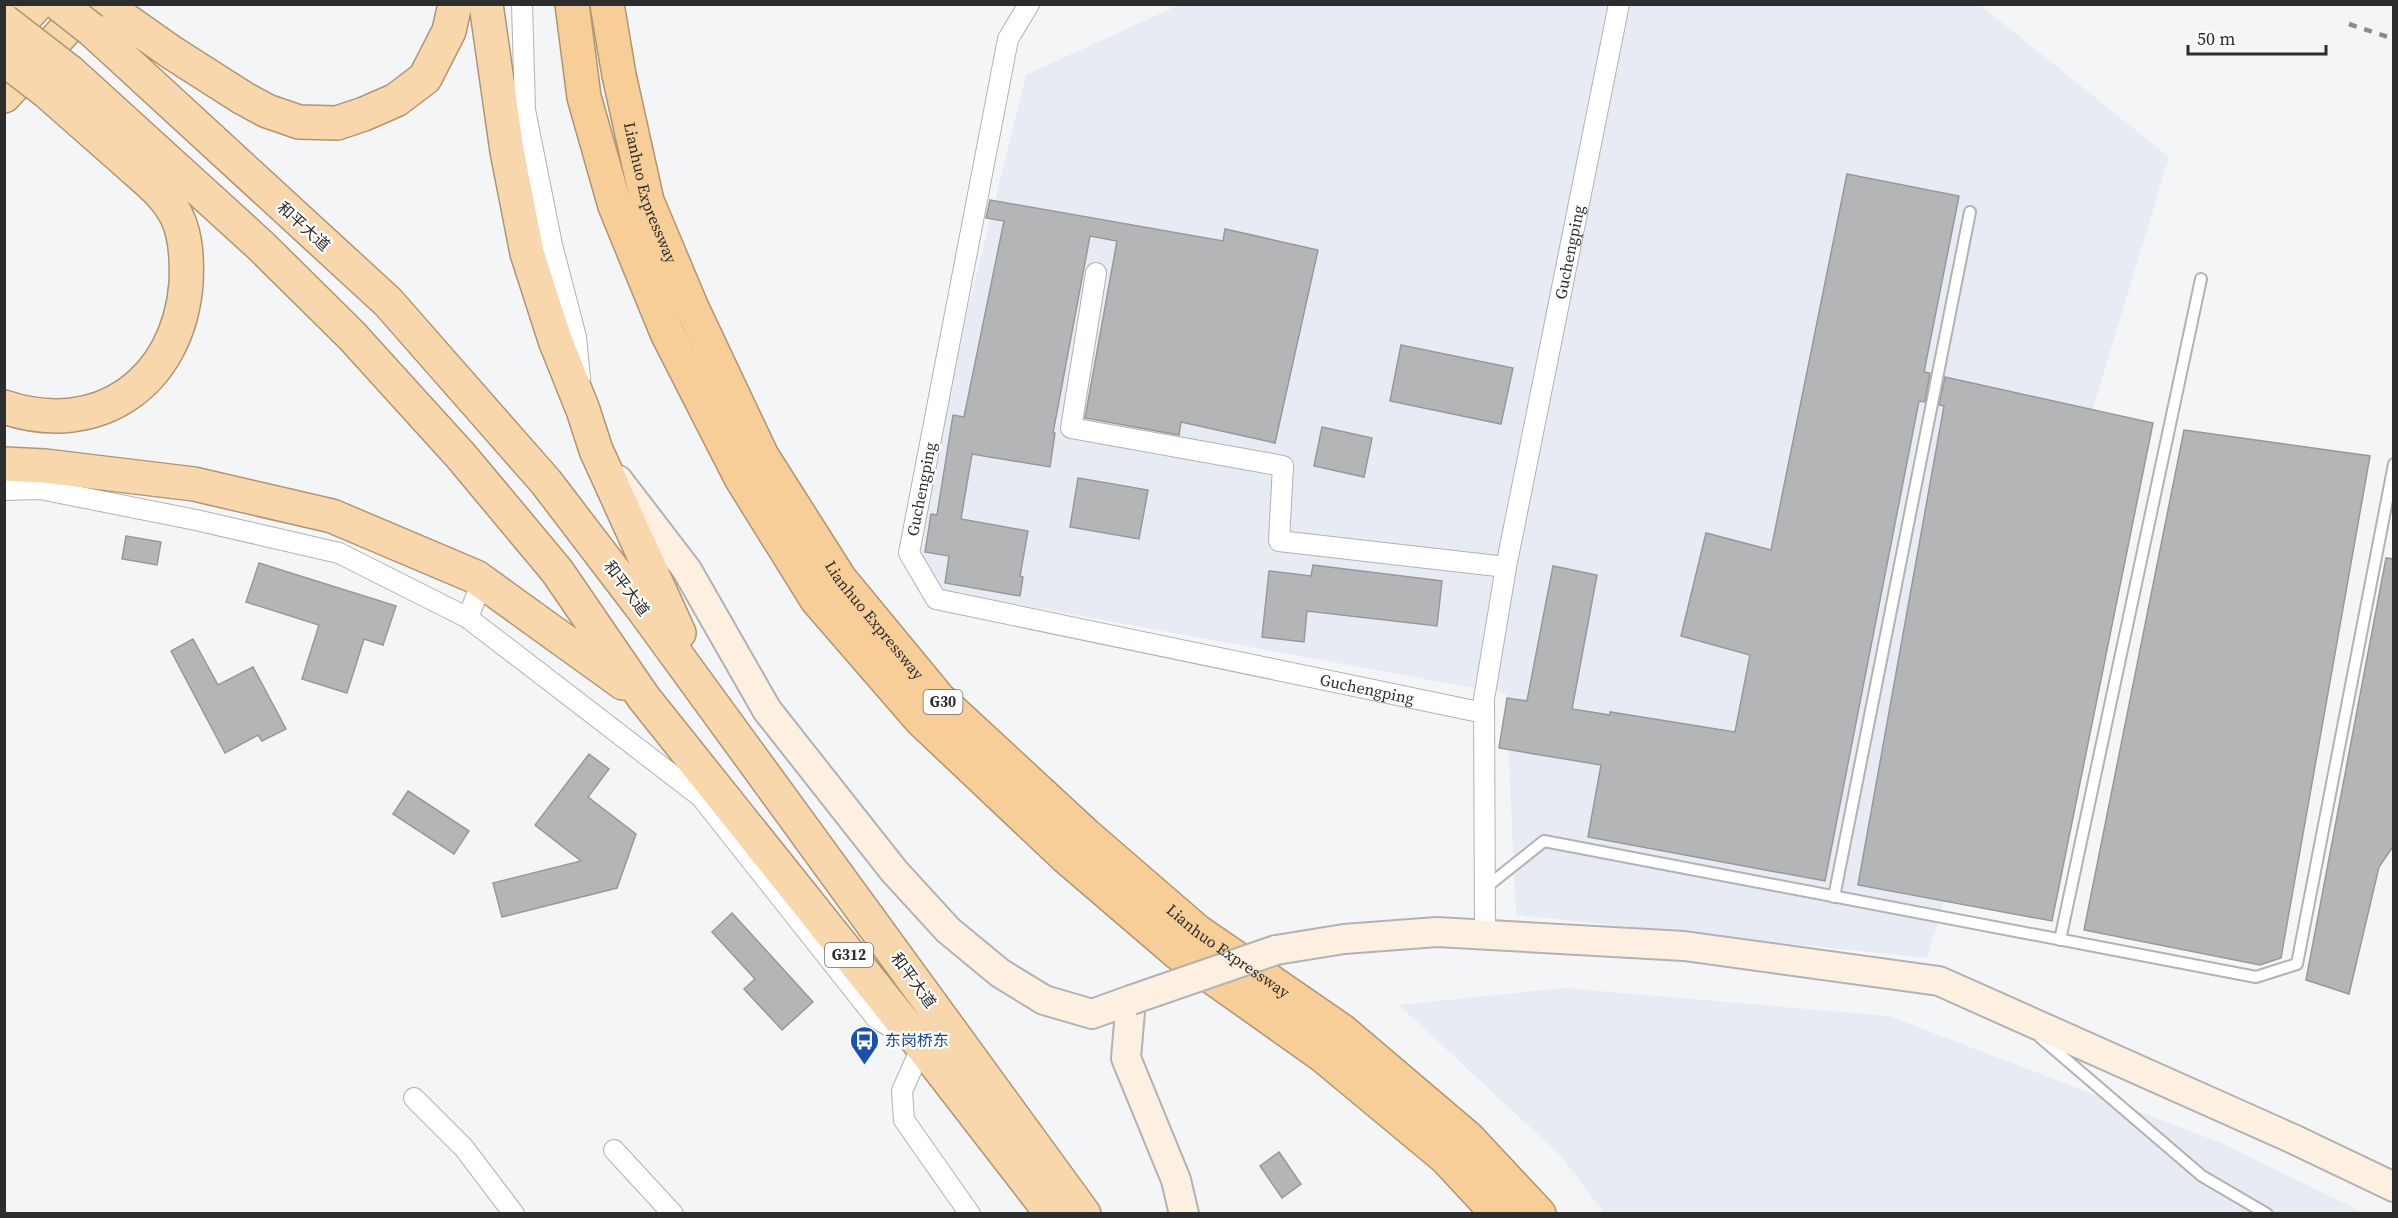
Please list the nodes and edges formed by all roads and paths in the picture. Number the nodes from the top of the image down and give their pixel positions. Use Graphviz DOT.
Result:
graph roads {
  1 [pos="37,4"];
  2 [pos="455,4"];
  3 [pos="486,4"];
  4 [pos="522,4"];
  5 [pos="572,4"];
  6 [pos="607,4"];
  7 [pos="1029,4"];
  8 [pos="1619,4"];
  9 [pos="89,12"];
  10 [pos="4,21"];
  11 [pos="4,40"];
  12 [pos="4,59"];
  13 [pos="58,82"];
  14 [pos="6,96"];
  15 [pos="1970,212"];
  16 [pos="1096,273"];
  17 [pos="2200,279"];
  18 [pos="4,407"];
  19 [pos="583,411"];
  20 [pos="596,450"];
  21 [pos="4,452"];
  22 [pos="4,464"];
  23 [pos="2394,464"];
  24 [pos="45,466"];
  25 [pos="4,490"];
  26 [pos="1506,567"];
  27 [pos="482,581"];
  28 [pos="468,618"];
  29 [pos="644,698"];
  30 [pos="714,706"];
  31 [pos="1484,713"];
  32 [pos="1485,888"];
  33 [pos="1834,897"];
  34 [pos="1485,934"];
  35 [pos="2060,940"];
  36 [pos="1131,1000"];
  37 [pos="2014,1014"];
  38 [pos="922,1046"];
  39 [pos="414,1098"];
  40 [pos="614,1150"];
  41 [pos="2394,1187"];
  42 [pos="514,1214"];
  43 [pos="673,1214"];
  44 [pos="970,1214"];
  45 [pos="1052,1214"];
  46 [pos="1084,1214"];
  47 [pos="1184,1214"];
  48 [pos="1498,1214"];
  49 [pos="1539,1214"];
  50 [pos="2267,1214"];
  1 -- 11 [label="highway"];
  2 -- 9 [label="highway"];
  3 -- 19 [label="highway"];
  4 -- 19 [label="street"];
  5 -- 48 [label="highway, Lianhuo Expressway / G30"];
  6 -- 49 [label="highway, Lianhuo Expressway / G30"];
  7 -- 31 [label="street, Guchengping"];
  8 -- 26 [label="street, Guchengping"];
  9 -- 14 [label="highway"];
  9 -- 30 [label="highway, 和平大道"];
  10 -- 13 [label="highway, bridge"];
  12 -- 13 [label="highway, bridge"];
  13 -- 18 [label="highway"];
  13 -- 29 [label="highway, 和平大道"];
  15 -- 33 [label="lane"];
  16 -- 26 [label="street"];
  17 -- 35 [label="lane"];
  19 -- 20 [label="highway"];
  20 -- 30 [label="highway"];
  20 -- 36 [label="main road"];
  21 -- 24 [label="highway"];
  22 -- 24 [label="highway"];
  23 -- 35 [label="lane"];
  24 -- 27 [label="highway"];
  25 -- 28 [label="street"];
  26 -- 31 [label="street, Guchengping"];
  27 -- 28 [label="street"];
  27 -- 29 [label="highway"];
  28 -- 38 [label="street"];
  29 -- 38 [label="highway, 和平大道 / G312"];
  30 -- 46 [label="highway, 和平大道 / G312"];
  31 -- 32 [label="street, Guchengping"];
  32 -- 33 [label="lane"];
  32 -- 34 [label="street, Guchengping"];
  33 -- 35 [label="lane"];
  34 -- 36 [label="main road, bridge"];
  34 -- 37 [label="main road"];
  36 -- 47 [label="main road"];
  37 -- 41 [label="main road"];
  37 -- 50 [label="lane"];
  38 -- 44 [label="street"];
  38 -- 45 [label="highway, 和平大道 / G312"];
  39 -- 42 [label="street"];
  40 -- 43 [label="street"];
}
